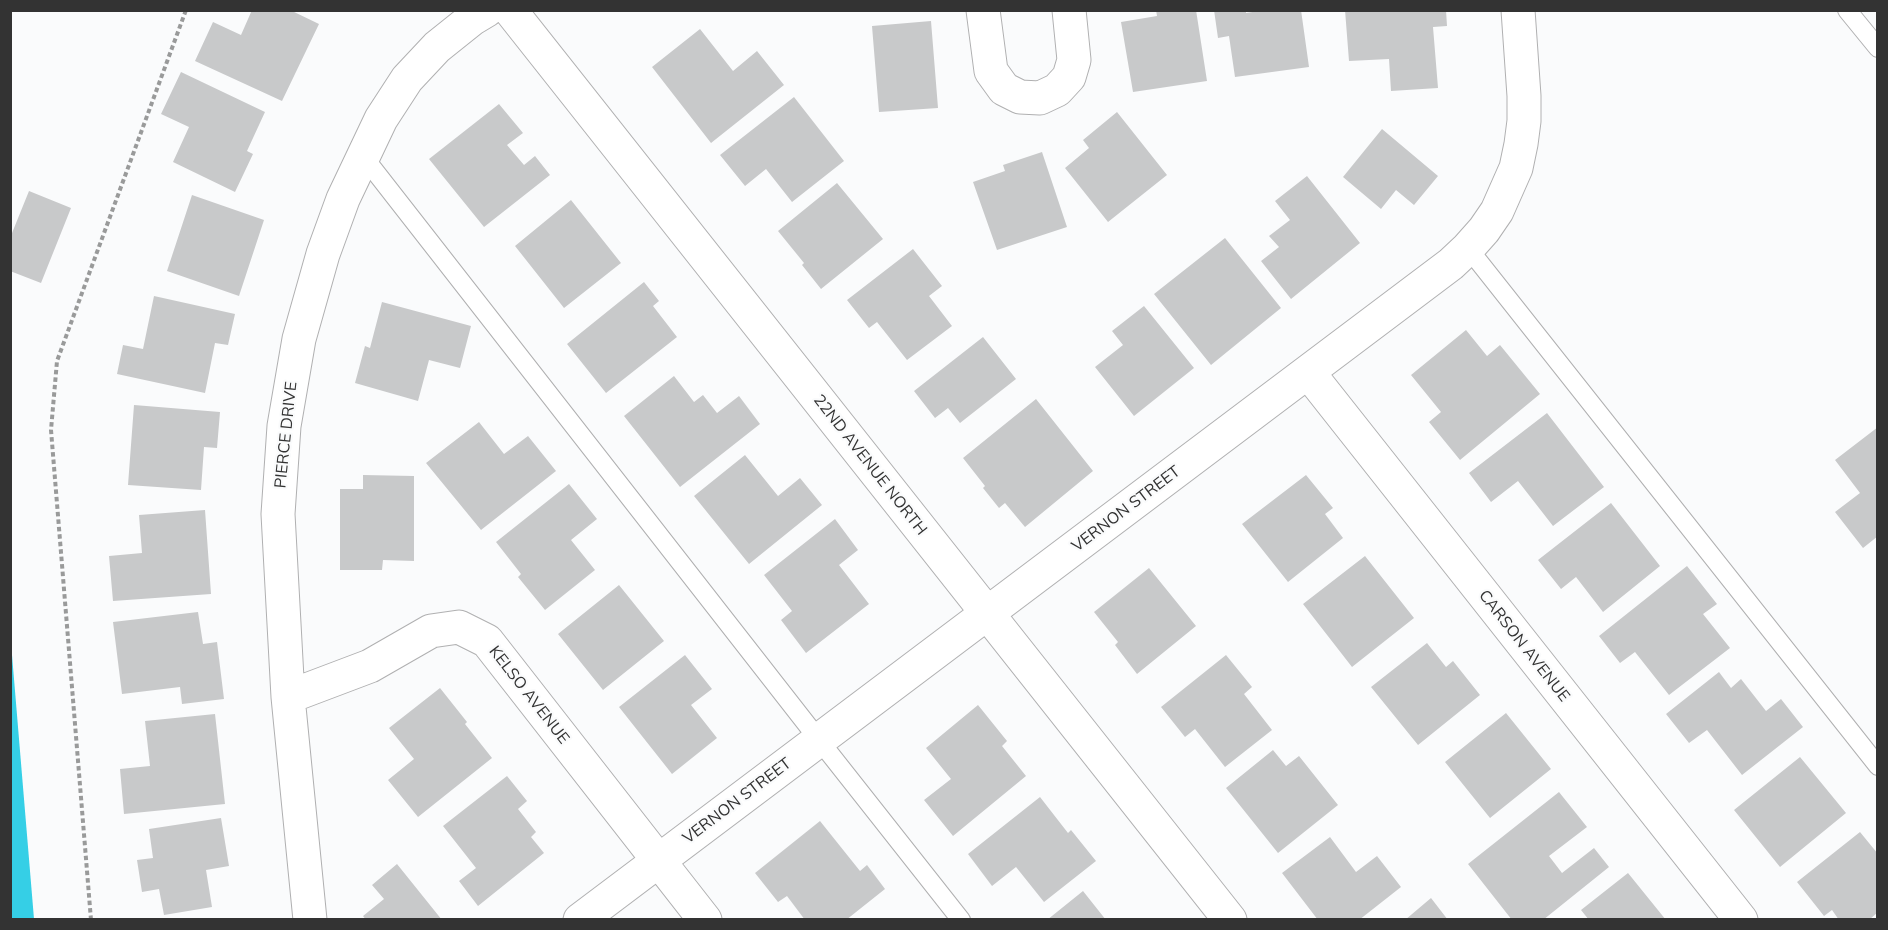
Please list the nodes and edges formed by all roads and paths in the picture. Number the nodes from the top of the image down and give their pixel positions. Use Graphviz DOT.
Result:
graph roads {
  1 [pos="186,10"];
  2 [pos="487,10"];
  3 [pos="510,10"];
  4 [pos="983,10"];
  5 [pos="1069,10"];
  6 [pos="1518,10"];
  7 [pos="1847,10"];
  8 [pos="1878,48"];
  9 [pos="363,156"];
  10 [pos="1468,248"];
  11 [pos="1308,372"];
  12 [pos="987,613"];
  13 [pos="288,697"];
  14 [pos="819,740"];
  15 [pos="1878,766"];
  16 [pos="659,860"];
  17 [pos="91,920"];
  18 [pos="310,920"];
  19 [pos="580,920"];
  20 [pos="705,920"];
  21 [pos="961,920"];
  22 [pos="1230,920"];
  23 [pos="1741,920"];
  1 -- 17 [label="path"];
  2 -- 9 [label="street, PIERCE DRIVE"];
  3 -- 12 [label="street, 22ND AVENUE NORTH"];
  4 -- 5 [label="street"];
  6 -- 10 [label="street, VERNON STREET"];
  7 -- 8 [label="lane"];
  9 -- 13 [label="street, PIERCE DRIVE"];
  9 -- 14 [label="lane"];
  10 -- 11 [label="street, VERNON STREET"];
  10 -- 15 [label="lane"];
  11 -- 12 [label="street, VERNON STREET"];
  11 -- 23 [label="street, CARSON AVENUE"];
  12 -- 14 [label="street, VERNON STREET"];
  12 -- 22 [label="street, 22ND AVENUE NORTH"];
  13 -- 16 [label="street, KELSO AVENUE"];
  13 -- 18 [label="street, PIERCE DRIVE"];
  14 -- 16 [label="street, VERNON STREET"];
  14 -- 21 [label="lane"];
  16 -- 19 [label="street, VERNON STREET"];
  16 -- 20 [label="street, KELSO AVENUE"];
}
